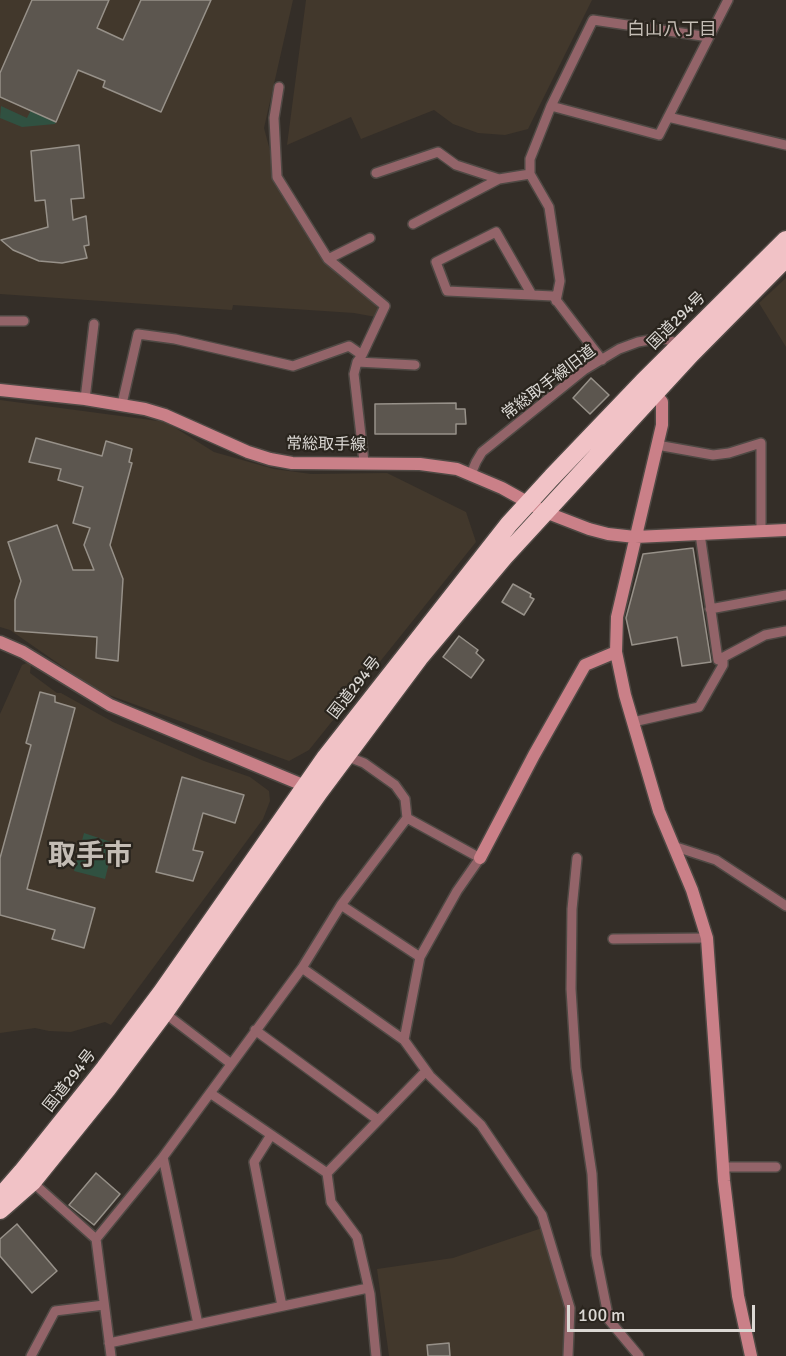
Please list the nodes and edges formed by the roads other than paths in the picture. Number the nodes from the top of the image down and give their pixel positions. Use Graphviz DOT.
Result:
graph roads {
  1 [pos="728,0"];
  2 [pos="709,37"];
  3 [pos="279,87"];
  4 [pos="551,106"];
  5 [pos="668,117"];
  6 [pos="786,145"];
  7 [pos="376,173"];
  8 [pos="530,174"];
  9 [pos="499,179"];
  10 [pos="413,224"];
  11 [pos="370,238"];
  12 [pos="786,240"];
  13 [pos="786,258"];
  14 [pos="328,259"];
  15 [pos="532,295"];
  16 [pos="556,301"];
  17 [pos="0,321"];
  18 [pos="24,321"];
  19 [pos="94,324"];
  20 [pos="687,348"];
  21 [pos="360,358"];
  22 [pos="602,360"];
  23 [pos="415,365"];
  24 [pos="0,390"];
  25 [pos="655,393"];
  26 [pos="85,399"];
  27 [pos="122,404"];
  28 [pos="657,445"];
  29 [pos="364,462"];
  30 [pos="471,474"];
  31 [pos="528,503"];
  32 [pos="545,512"];
  33 [pos="786,530"];
  34 [pos="761,531"];
  35 [pos="700,534"];
  36 [pos="635,537"];
  37 [pos="786,595"];
  38 [pos="710,609"];
  39 [pos="786,631"];
  40 [pos="0,642"];
  41 [pos="616,652"];
  42 [pos="723,657"];
  43 [pos="633,722"];
  44 [pos="346,756"];
  45 [pos="312,789"];
  46 [pos="406,818"];
  47 [pos="674,846"];
  48 [pos="480,858"];
  49 [pos="577,858"];
  50 [pos="341,904"];
  51 [pos="786,906"];
  52 [pos="708,938"];
  53 [pos="613,939"];
  54 [pos="420,957"];
  55 [pos="302,968"];
  56 [pos="158,1008"];
  57 [pos="255,1030"];
  58 [pos="404,1040"];
  59 [pos="230,1063"];
  60 [pos="426,1071"];
  61 [pos="210,1093"];
  62 [pos="378,1120"];
  63 [pos="271,1135"];
  64 [pos="163,1157"];
  65 [pos="723,1167"];
  66 [pos="776,1167"];
  67 [pos="327,1173"];
  68 [pos="27,1177"];
  69 [pos="0,1197"];
  70 [pos="0,1210"];
  71 [pos="96,1239"];
  72 [pos="368,1288"];
  73 [pos="104,1305"];
  74 [pos="282,1306"];
  75 [pos="198,1324"];
  76 [pos="109,1343"];
  77 [pos="31,1356"];
  78 [pos="111,1356"];
  79 [pos="376,1356"];
  80 [pos="568,1356"];
  81 [pos="639,1356"];
  82 [pos="751,1356"];
  1 -- 2 [label="street"];
  2 -- 4 [label="street"];
  2 -- 5 [label="street"];
  3 -- 14 [label="street"];
  4 -- 5 [label="street"];
  4 -- 8 [label="street"];
  5 -- 6 [label="street"];
  7 -- 9 [label="street"];
  8 -- 9 [label="street"];
  8 -- 16 [label="street"];
  9 -- 10 [label="street"];
  11 -- 14 [label="street"];
  12 -- 20 [label="highway, 国道294号"];
  13 -- 20 [label="highway, 国道294号"];
  14 -- 21 [label="street"];
  15 -- 15 [label="street"];
  15 -- 16 [label="street"];
  16 -- 22 [label="street"];
  17 -- 18 [label="street"];
  19 -- 26 [label="street"];
  20 -- 22 [label="street, 常総取手線旧道"];
  20 -- 25 [label="highway, 国道294号"];
  20 -- 31 [label="highway, 国道294号"];
  21 -- 23 [label="street"];
  21 -- 27 [label="street"];
  21 -- 29 [label="street"];
  22 -- 30 [label="street, 常総取手線旧道"];
  24 -- 26 [label="street, 常総取手線"];
  25 -- 28 [label="street"];
  25 -- 32 [label="highway, 国道294号"];
  26 -- 27 [label="street, 常総取手線"];
  27 -- 29 [label="street, 常総取手線"];
  28 -- 34 [label="street"];
  28 -- 36 [label="street"];
  29 -- 30 [label="street, 常総取手線"];
  30 -- 31 [label="street, 常総取手線"];
  31 -- 32 [label="street, 常総取手線"];
  31 -- 45 [label="highway, 国道294号"];
  32 -- 36 [label="street, 常総取手線"];
  32 -- 44 [label="highway, 国道294号"];
  33 -- 34 [label="street, 常総取手線"];
  34 -- 35 [label="street, 常総取手線"];
  35 -- 36 [label="street, 常総取手線"];
  35 -- 38 [label="street"];
  36 -- 41 [label="street"];
  37 -- 38 [label="street"];
  38 -- 42 [label="street"];
  39 -- 42 [label="street"];
  40 -- 45 [label="street"];
  41 -- 43 [label="street"];
  41 -- 48 [label="street"];
  42 -- 43 [label="street"];
  43 -- 47 [label="street"];
  44 -- 45 [label="highway, 国道294号"];
  44 -- 46 [label="street"];
  45 -- 56 [label="highway, 国道294号"];
  46 -- 48 [label="street"];
  46 -- 50 [label="street"];
  47 -- 51 [label="street"];
  47 -- 52 [label="street"];
  48 -- 54 [label="street"];
  49 -- 81 [label="street"];
  50 -- 54 [label="street"];
  50 -- 55 [label="street"];
  52 -- 53 [label="street"];
  52 -- 65 [label="street"];
  54 -- 58 [label="street"];
  55 -- 57 [label="street"];
  55 -- 58 [label="street"];
  56 -- 59 [label="street"];
  56 -- 68 [label="highway, 国道294号"];
  57 -- 59 [label="street"];
  57 -- 62 [label="street"];
  58 -- 60 [label="street"];
  59 -- 61 [label="street"];
  60 -- 62 [label="street"];
  60 -- 80 [label="street"];
  61 -- 63 [label="street"];
  61 -- 64 [label="street"];
  62 -- 67 [label="street"];
  63 -- 67 [label="street"];
  63 -- 74 [label="street"];
  64 -- 71 [label="street"];
  64 -- 75 [label="street"];
  65 -- 66 [label="street"];
  65 -- 82 [label="street"];
  67 -- 72 [label="street"];
  68 -- 69 [label="highway, 国道294号"];
  68 -- 70 [label="highway, 国道294号"];
  68 -- 71 [label="street"];
  71 -- 73 [label="street"];
  72 -- 74 [label="street"];
  72 -- 79 [label="street"];
  73 -- 76 [label="street"];
  73 -- 77 [label="street"];
  74 -- 75 [label="street"];
  75 -- 76 [label="street"];
  76 -- 78 [label="street"];
}
